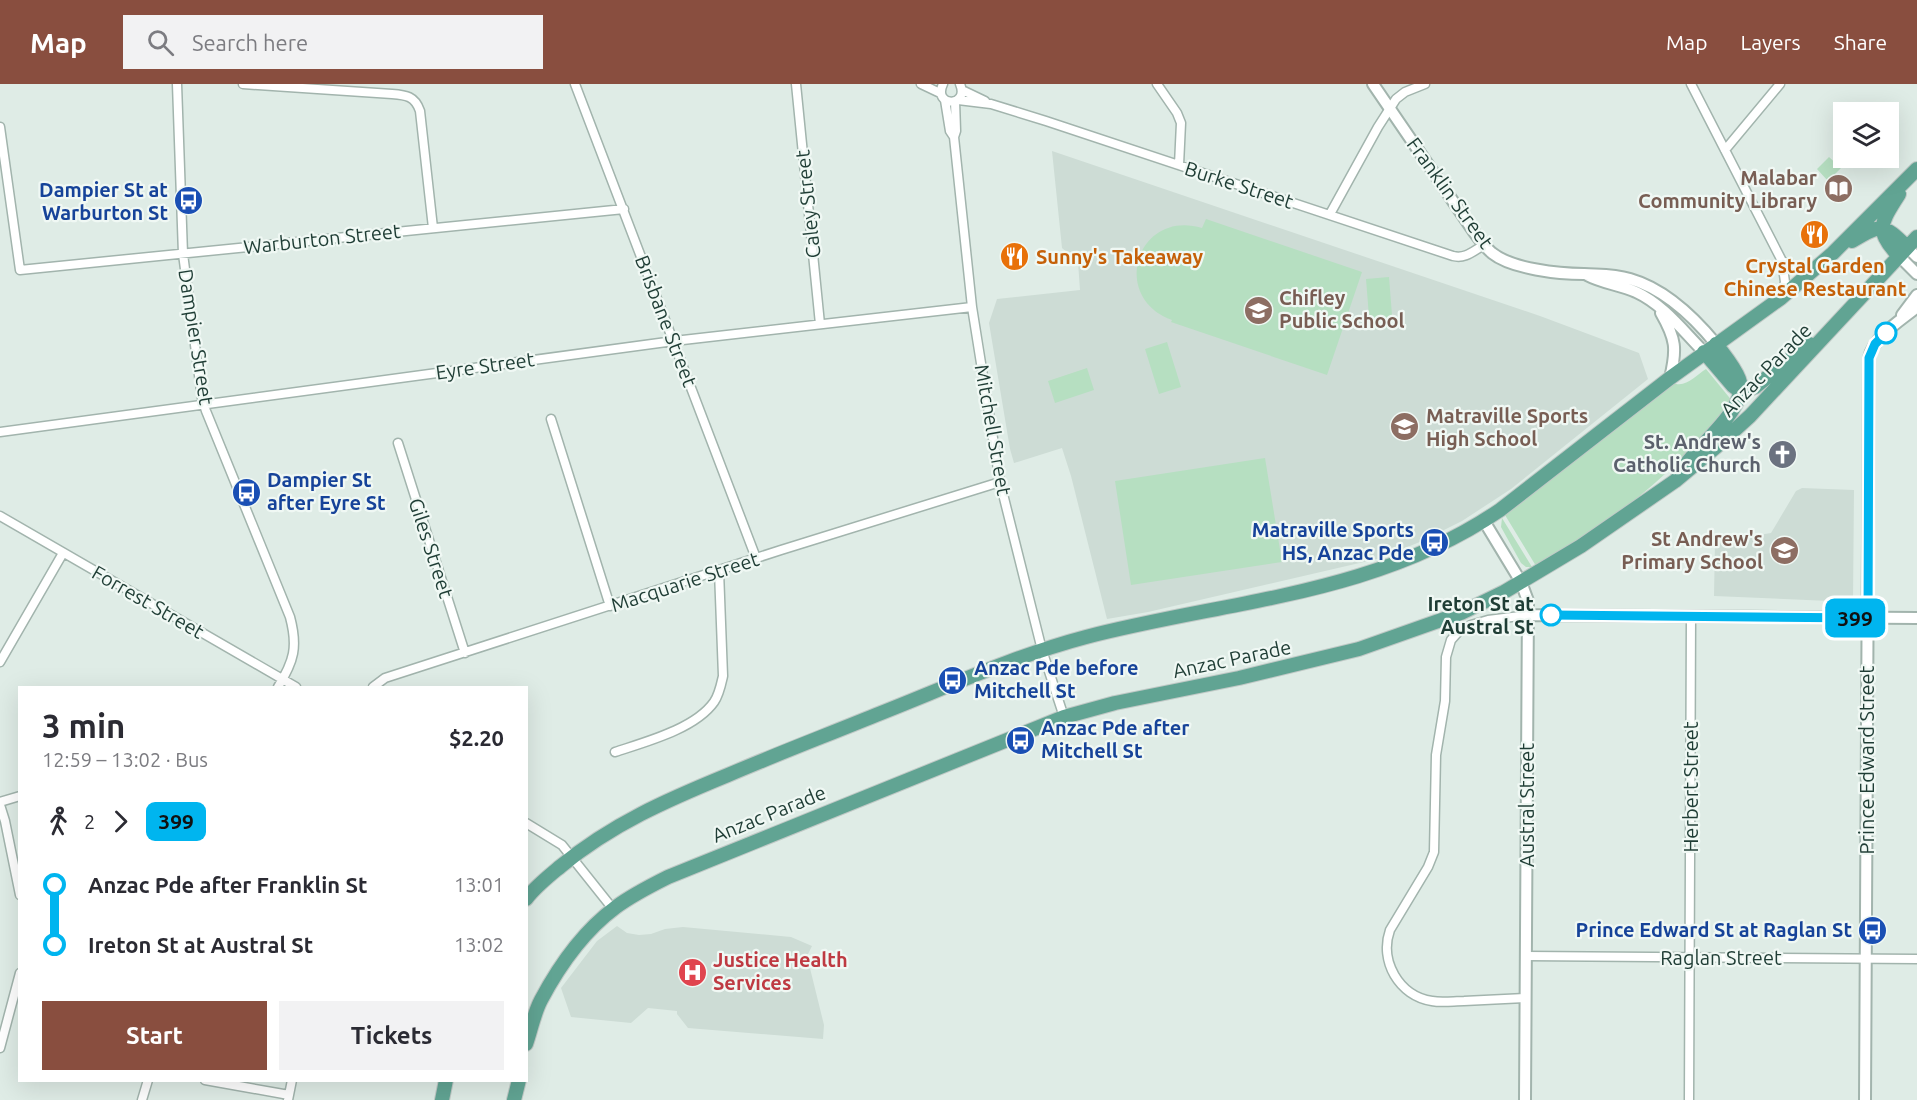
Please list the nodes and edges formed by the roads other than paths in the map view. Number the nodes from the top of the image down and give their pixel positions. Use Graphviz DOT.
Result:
graph roads {
  1 [pos="177,84"];
  2 [pos="243,84"];
  3 [pos="575,84"];
  4 [pos="796,84"];
  5 [pos="921,84"];
  6 [pos="1157,84"];
  7 [pos="1373,84"];
  8 [pos="1425,84"];
  9 [pos="1691,84"];
  10 [pos="1780,84"];
  11 [pos="961,87"];
  12 [pos="943,92"];
  13 [pos="957,100"];
  14 [pos="991,104"];
  15 [pos="1390,109"];
  16 [pos="0,127"];
  17 [pos="954,137"];
  18 [pos="1725,150"];
  19 [pos="1179,165"];
  20 [pos="1913,173"];
  21 [pos="624,209"];
  22 [pos="1330,214"];
  23 [pos="433,228"];
  24 [pos="1882,228"];
  25 [pos="1484,245"];
  26 [pos="1910,249"];
  27 [pos="1833,253"];
  28 [pos="183,254"];
  29 [pos="1782,261"];
  30 [pos="1813,269"];
  31 [pos="1585,274"];
  32 [pos="1917,274"];
  33 [pos="1917,295"];
  34 [pos="1781,298"];
  35 [pos="1657,305"];
  36 [pos="972,307"];
  37 [pos="1917,307"];
  38 [pos="1838,323"];
  39 [pos="1896,323"];
  40 [pos="820,324"];
  41 [pos="674,341"];
  42 [pos="1716,344"];
  43 [pos="1704,352"];
  44 [pos="1670,378"];
  45 [pos="1740,390"];
  46 [pos="204,404"];
  47 [pos="551,419"];
  48 [pos="0,432"];
  49 [pos="398,443"];
  50 [pos="1675,481"];
  51 [pos="1000,482"];
  52 [pos="0,516"];
  53 [pos="1484,521"];
  54 [pos="63,553"];
  55 [pos="756,558"];
  56 [pos="718,571"];
  57 [pos="1521,582"];
  58 [pos="610,606"];
  59 [pos="1528,615"];
  60 [pos="1691,616"];
  61 [pos="1868,618"];
  62 [pos="1917,618"];
  63 [pos="1042,650"];
  64 [pos="465,653"];
  65 [pos="0,662"];
  66 [pos="281,683"];
  67 [pos="374,686"];
  68 [pos="1064,717"];
  69 [pos="615,753"];
  70 [pos="18,797"];
  71 [pos="0,803"];
  72 [pos="528,824"];
  73 [pos="573,857"];
  74 [pos="18,885"];
  75 [pos="528,897"];
  76 [pos="613,909"];
  77 [pos="1526,956"];
  78 [pos="1690,957"];
  79 [pos="1866,959"];
  80 [pos="1917,959"];
  81 [pos="18,980"];
  82 [pos="1525,998"];
  83 [pos="528,1038"];
  84 [pos="0,1048"];
  85 [pos="147,1082"];
  86 [pos="215,1082"];
  87 [pos="292,1082"];
  88 [pos="446,1082"];
  89 [pos="518,1082"];
  90 [pos="289,1097"];
  91 [pos="142,1100"];
  92 [pos="442,1100"];
  93 [pos="514,1100"];
  94 [pos="1525,1100"];
  95 [pos="1689,1100"];
  96 [pos="1865,1100"];
  1 -- 28 [label="street, Dampier Street"];
  2 -- 23 [label="street"];
  3 -- 21 [label="street, Brisbane Street"];
  4 -- 40 [label="street, Caley Street"];
  5 -- 12 [label="street"];
  6 -- 19 [label="street"];
  7 -- 15 [label="street, Franklin Street"];
  8 -- 15 [label="street"];
  9 -- 18 [label="street"];
  10 -- 18 [label="street"];
  11 -- 13 [label="street"];
  11 -- 14 [label="street, Burke Street"];
  12 -- 13 [label="street, Burke Street"];
  12 -- 17 [label="street, Mitchell Street"];
  13 -- 14 [label="street, Burke Street"];
  13 -- 17 [label="street, Mitchell Street"];
  14 -- 19 [label="street, Burke Street"];
  15 -- 22 [label="street"];
  15 -- 25 [label="street, Franklin Street"];
  16 -- 28 [label="street, Warburton Street"];
  17 -- 36 [label="street, Mitchell Street"];
  18 -- 29 [label="street"];
  19 -- 22 [label="street, Burke Street"];
  20 -- 24 [label="main road"];
  20 -- 27 [label="main road, Anzac Parade"];
  21 -- 23 [label="street, Warburton Street"];
  21 -- 41 [label="street, Brisbane Street"];
  22 -- 25 [label="street, Burke Street"];
  23 -- 28 [label="street, Warburton Street"];
  24 -- 26 [label="main road"];
  24 -- 27 [label="main road"];
  25 -- 31 [label="street, Franklin Street"];
  26 -- 32 [label="street"];
  26 -- 38 [label="main road, Anzac Parade"];
  27 -- 30 [label="main road, Anzac Parade"];
  28 -- 46 [label="street, Dampier Street"];
  29 -- 30 [label="street"];
  29 -- 34 [label="street"];
  30 -- 34 [label="main road, Anzac Parade"];
  31 -- 35 [label="street, Franklin Street"];
  31 -- 42 [label="street, Franklin Street"];
  33 -- 39 [label="street, Prince Edward Street"];
  34 -- 42 [label="main road, Anzac Parade"];
  35 -- 43 [label="street, Franklin Street"];
  35 -- 44 [label="street"];
  36 -- 40 [label="street, Eyre Street"];
  36 -- 51 [label="street, Mitchell Street"];
  37 -- 39 [label="street, Prince Edward Street"];
  38 -- 45 [label="main road"];
  38 -- 50 [label="main road, Anzac Parade"];
  39 -- 61 [label="street, Prince Edward Street"];
  40 -- 41 [label="street, Eyre Street"];
  41 -- 46 [label="street, Eyre Street"];
  41 -- 55 [label="street, Brisbane Street"];
  42 -- 43 [label="main road, Anzac Parade"];
  42 -- 45 [label="main road"];
  43 -- 44 [label="main road, Anzac Parade"];
  43 -- 45 [label="main road"];
  44 -- 53 [label="main road, Anzac Parade"];
  45 -- 50 [label="main road"];
  46 -- 48 [label="street, Eyre Street"];
  46 -- 66 [label="street, Dampier Street"];
  47 -- 58 [label="street"];
  49 -- 64 [label="street, Giles Street"];
  50 -- 57 [label="main road, Anzac Parade"];
  51 -- 55 [label="street, Macquarie Street"];
  51 -- 63 [label="street, Mitchell Street"];
  52 -- 54 [label="street, Forrest Street"];
  53 -- 57 [label="street, Austral Street"];
  53 -- 63 [label="main road, Anzac Parade"];
  54 -- 65 [label="street"];
  54 -- 66 [label="street, Forrest Street"];
  55 -- 56 [label="street, Macquarie Street"];
  56 -- 58 [label="street, Macquarie Street"];
  56 -- 69 [label="street"];
  57 -- 59 [label="street, Austral Street"];
  57 -- 68 [label="main road, Anzac Parade"];
  58 -- 64 [label="street, Macquarie Street"];
  59 -- 60 [label="street"];
  59 -- 77 [label="street, Austral Street"];
  59 -- 82 [label="street"];
  60 -- 61 [label="street"];
  60 -- 78 [label="street, Herbert Street"];
  61 -- 62 [label="street"];
  61 -- 79 [label="street, Prince Edward Street"];
  63 -- 68 [label="street, Mitchell Street"];
  63 -- 73 [label="main road, Anzac Parade"];
  64 -- 67 [label="street, Macquarie Street"];
  68 -- 76 [label="main road, Anzac Parade"];
  70 -- 71 [label="street"];
  71 -- 74 [label="street"];
  72 -- 73 [label="street"];
  73 -- 75 [label="main road, Anzac Parade"];
  73 -- 76 [label="street"];
  76 -- 83 [label="main road, Anzac Parade"];
  77 -- 78 [label="street, Raglan Street"];
  77 -- 82 [label="street, Austral Street"];
  78 -- 79 [label="street, Raglan Street"];
  78 -- 95 [label="street, Herbert Street"];
  79 -- 80 [label="street, Raglan Street"];
  79 -- 96 [label="street, Prince Edward Street"];
  81 -- 84 [label="street"];
  82 -- 94 [label="street, Austral Street"];
  85 -- 91 [label="street"];
  86 -- 90 [label="street"];
  87 -- 90 [label="street"];
  88 -- 92 [label="main road"];
  89 -- 93 [label="main road"];
}
